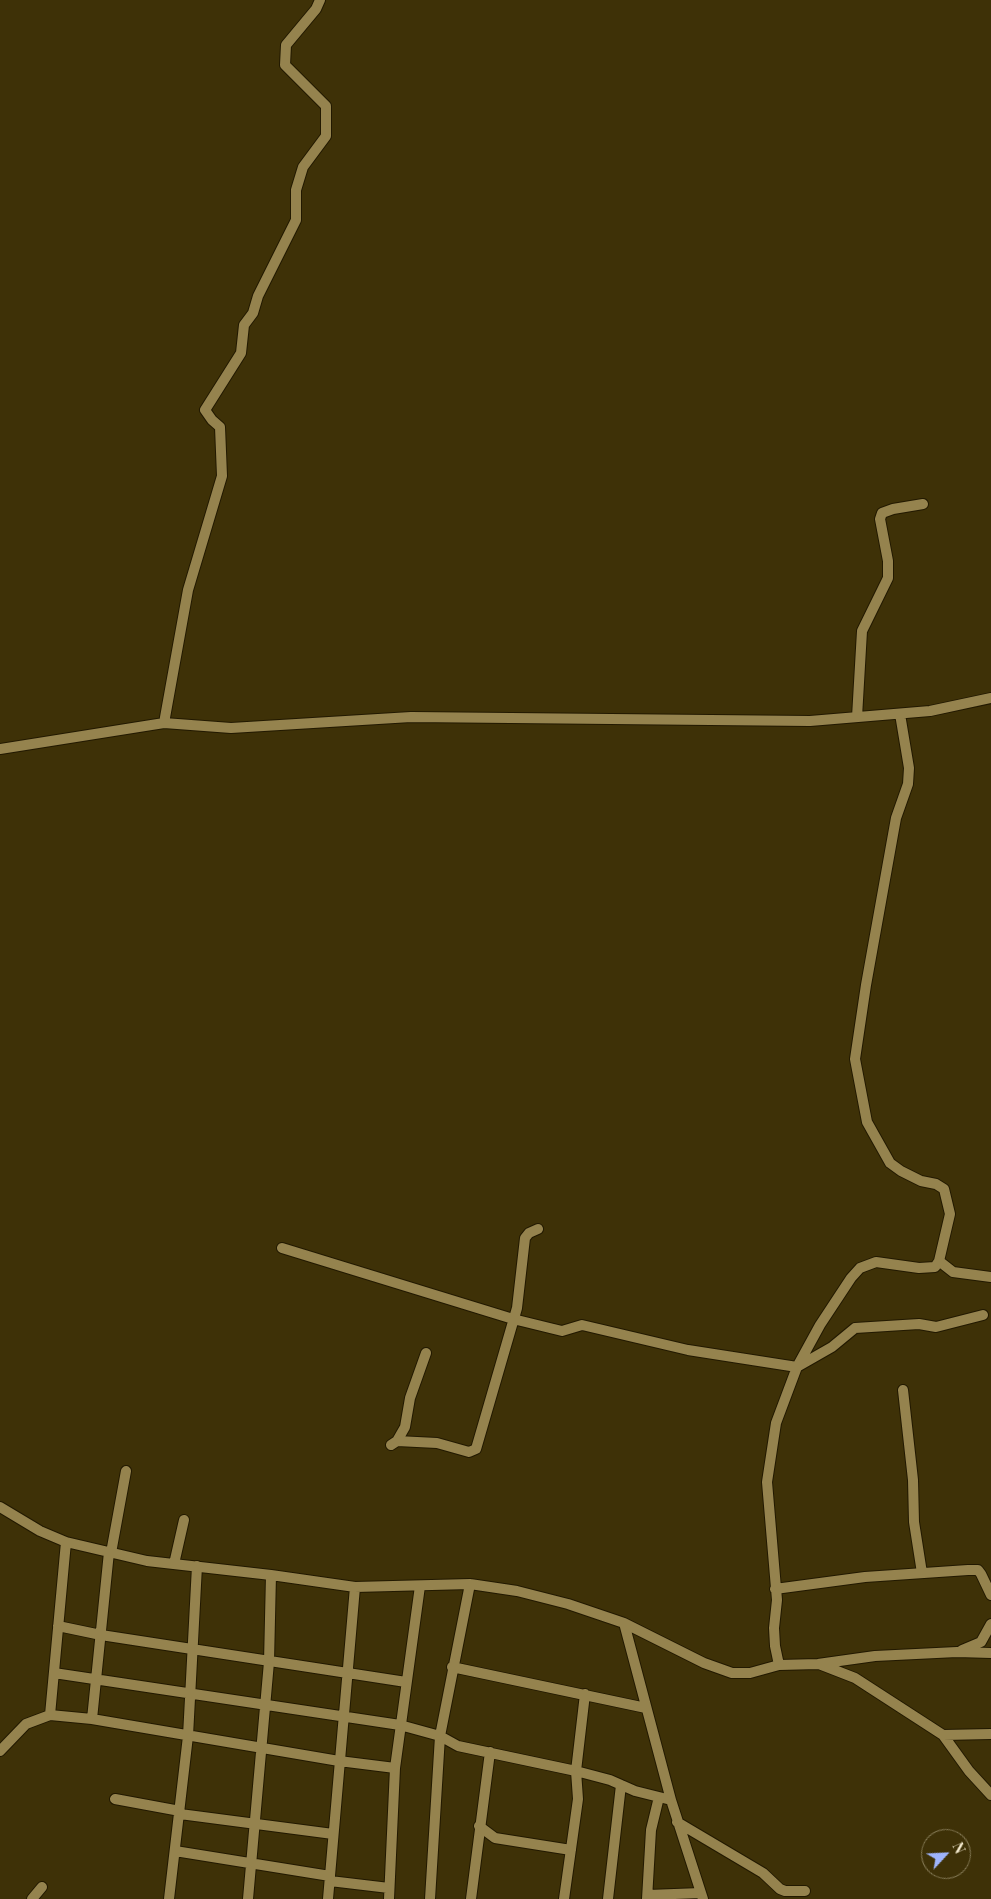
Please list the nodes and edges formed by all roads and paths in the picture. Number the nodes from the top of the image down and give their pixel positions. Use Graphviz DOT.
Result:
graph roads {
  1 [pos="320,0"];
  2 [pos="923,504"];
  3 [pos="991,698"];
  4 [pos="900,714"];
  5 [pos="857,717"];
  6 [pos="164,723"];
  7 [pos="0,749"];
  8 [pos="538,1229"];
  9 [pos="282,1248"];
  10 [pos="939,1261"];
  11 [pos="991,1277"];
  12 [pos="982,1315"];
  13 [pos="513,1319"];
  14 [pos="426,1353"];
  15 [pos="798,1367"];
  16 [pos="903,1390"];
  17 [pos="126,1471"];
  18 [pos="0,1507"];
  19 [pos="184,1520"];
  20 [pos="66,1542"];
  21 [pos="110,1553"];
  22 [pos="174,1564"];
  23 [pos="197,1566"];
  24 [pos="922,1573"];
  25 [pos="271,1575"];
  26 [pos="470,1584"];
  27 [pos="420,1586"];
  28 [pos="355,1587"];
  29 [pos="775,1589"];
  30 [pos="991,1595"];
  31 [pos="624,1624"];
  32 [pos="991,1624"];
  33 [pos="58,1626"];
  34 [pos="101,1635"];
  35 [pos="193,1650"];
  36 [pos="957,1652"];
  37 [pos="991,1653"];
  38 [pos="269,1662"];
  39 [pos="818,1664"];
  40 [pos="779,1665"];
  41 [pos="452,1667"];
  42 [pos="54,1673"];
  43 [pos="346,1674"];
  44 [pos="96,1678"];
  45 [pos="406,1682"];
  46 [pos="191,1693"];
  47 [pos="585,1694"];
  48 [pos="265,1706"];
  49 [pos="646,1708"];
  50 [pos="50,1715"];
  51 [pos="344,1718"];
  52 [pos="92,1719"];
  53 [pos="400,1725"];
  54 [pos="991,1734"];
  55 [pos="943,1735"];
  56 [pos="188,1736"];
  57 [pos="440,1736"];
  58 [pos="263,1748"];
  59 [pos="0,1751"];
  60 [pos="490,1752"];
  61 [pos="339,1761"];
  62 [pos="395,1768"];
  63 [pos="576,1771"];
  64 [pos="621,1785"];
  65 [pos="991,1795"];
  66 [pos="659,1797"];
  67 [pos="115,1799"];
  68 [pos="671,1800"];
  69 [pos="180,1812"];
  70 [pos="677,1822"];
  71 [pos="255,1825"];
  72 [pos="480,1826"];
  73 [pos="333,1834"];
  74 [pos="571,1850"];
  75 [pos="176,1851"];
  76 [pos="252,1865"];
  77 [pos="330,1878"];
  78 [pos="42,1887"];
  79 [pos="805,1891"];
  80 [pos="389,1894"];
  81 [pos="702,1896"];
  82 [pos="648,1897"];
  83 [pos="32,1899"];
  84 [pos="169,1899"];
  85 [pos="248,1899"];
  86 [pos="328,1899"];
  87 [pos="430,1899"];
  88 [pos="471,1899"];
  89 [pos="564,1899"];
  90 [pos="608,1899"];
  1 -- 6 [label="street"];
  2 -- 5 [label="street"];
  3 -- 4 [label="street"];
  4 -- 5 [label="street"];
  4 -- 10 [label="street"];
  5 -- 6 [label="street"];
  6 -- 7 [label="street"];
  8 -- 13 [label="street"];
  9 -- 13 [label="street"];
  10 -- 11 [label="street"];
  10 -- 15 [label="street"];
  12 -- 15 [label="street"];
  13 -- 14 [label="street"];
  13 -- 15 [label="street"];
  15 -- 29 [label="street"];
  16 -- 24 [label="street"];
  17 -- 21 [label="street"];
  18 -- 20 [label="street"];
  19 -- 22 [label="street"];
  20 -- 21 [label="street"];
  20 -- 33 [label="street"];
  21 -- 22 [label="street"];
  21 -- 34 [label="street"];
  22 -- 23 [label="street"];
  23 -- 25 [label="street"];
  23 -- 35 [label="street"];
  24 -- 29 [label="street"];
  24 -- 30 [label="street"];
  25 -- 28 [label="street"];
  25 -- 38 [label="street"];
  26 -- 27 [label="street"];
  26 -- 31 [label="street"];
  26 -- 41 [label="street"];
  27 -- 28 [label="street"];
  27 -- 45 [label="street"];
  28 -- 43 [label="street"];
  29 -- 40 [label="street"];
  31 -- 40 [label="street"];
  31 -- 49 [label="street"];
  32 -- 36 [label="street"];
  33 -- 34 [label="street"];
  33 -- 42 [label="street"];
  34 -- 35 [label="street"];
  34 -- 44 [label="street"];
  35 -- 38 [label="street"];
  35 -- 46 [label="street"];
  36 -- 37 [label="street"];
  36 -- 39 [label="street"];
  38 -- 43 [label="street"];
  38 -- 48 [label="street"];
  39 -- 40 [label="street"];
  39 -- 55 [label="street"];
  41 -- 47 [label="street"];
  41 -- 57 [label="street"];
  42 -- 44 [label="street"];
  42 -- 50 [label="street"];
  43 -- 45 [label="street"];
  43 -- 51 [label="street"];
  44 -- 46 [label="street"];
  44 -- 52 [label="street"];
  45 -- 53 [label="street"];
  46 -- 48 [label="street"];
  46 -- 56 [label="street"];
  47 -- 49 [label="street"];
  47 -- 63 [label="street"];
  48 -- 51 [label="street"];
  48 -- 58 [label="street"];
  49 -- 68 [label="street"];
  50 -- 52 [label="street"];
  50 -- 59 [label="street"];
  51 -- 53 [label="street"];
  51 -- 61 [label="street"];
  52 -- 56 [label="street"];
  53 -- 57 [label="street"];
  53 -- 62 [label="street"];
  54 -- 55 [label="street"];
  55 -- 65 [label="street"];
  56 -- 58 [label="street"];
  56 -- 69 [label="street"];
  57 -- 60 [label="street"];
  57 -- 87 [label="street"];
  58 -- 61 [label="street"];
  58 -- 71 [label="street"];
  60 -- 63 [label="street"];
  60 -- 72 [label="street"];
  61 -- 62 [label="street"];
  61 -- 73 [label="street"];
  62 -- 80 [label="street"];
  63 -- 64 [label="street"];
  63 -- 74 [label="street"];
  64 -- 66 [label="street"];
  64 -- 90 [label="street"];
  66 -- 68 [label="street"];
  66 -- 82 [label="street"];
  67 -- 69 [label="street"];
  68 -- 70 [label="street"];
  69 -- 71 [label="street"];
  69 -- 75 [label="street"];
  70 -- 79 [label="street"];
  70 -- 81 [label="street"];
  71 -- 73 [label="street"];
  71 -- 76 [label="street"];
  72 -- 74 [label="street"];
  72 -- 88 [label="street"];
  73 -- 77 [label="street"];
  74 -- 89 [label="street"];
  75 -- 76 [label="street"];
  75 -- 84 [label="street"];
  76 -- 77 [label="street"];
  76 -- 85 [label="street"];
  77 -- 80 [label="street"];
  77 -- 86 [label="street"];
  78 -- 83 [label="street"];
  81 -- 82 [label="street"];
}
